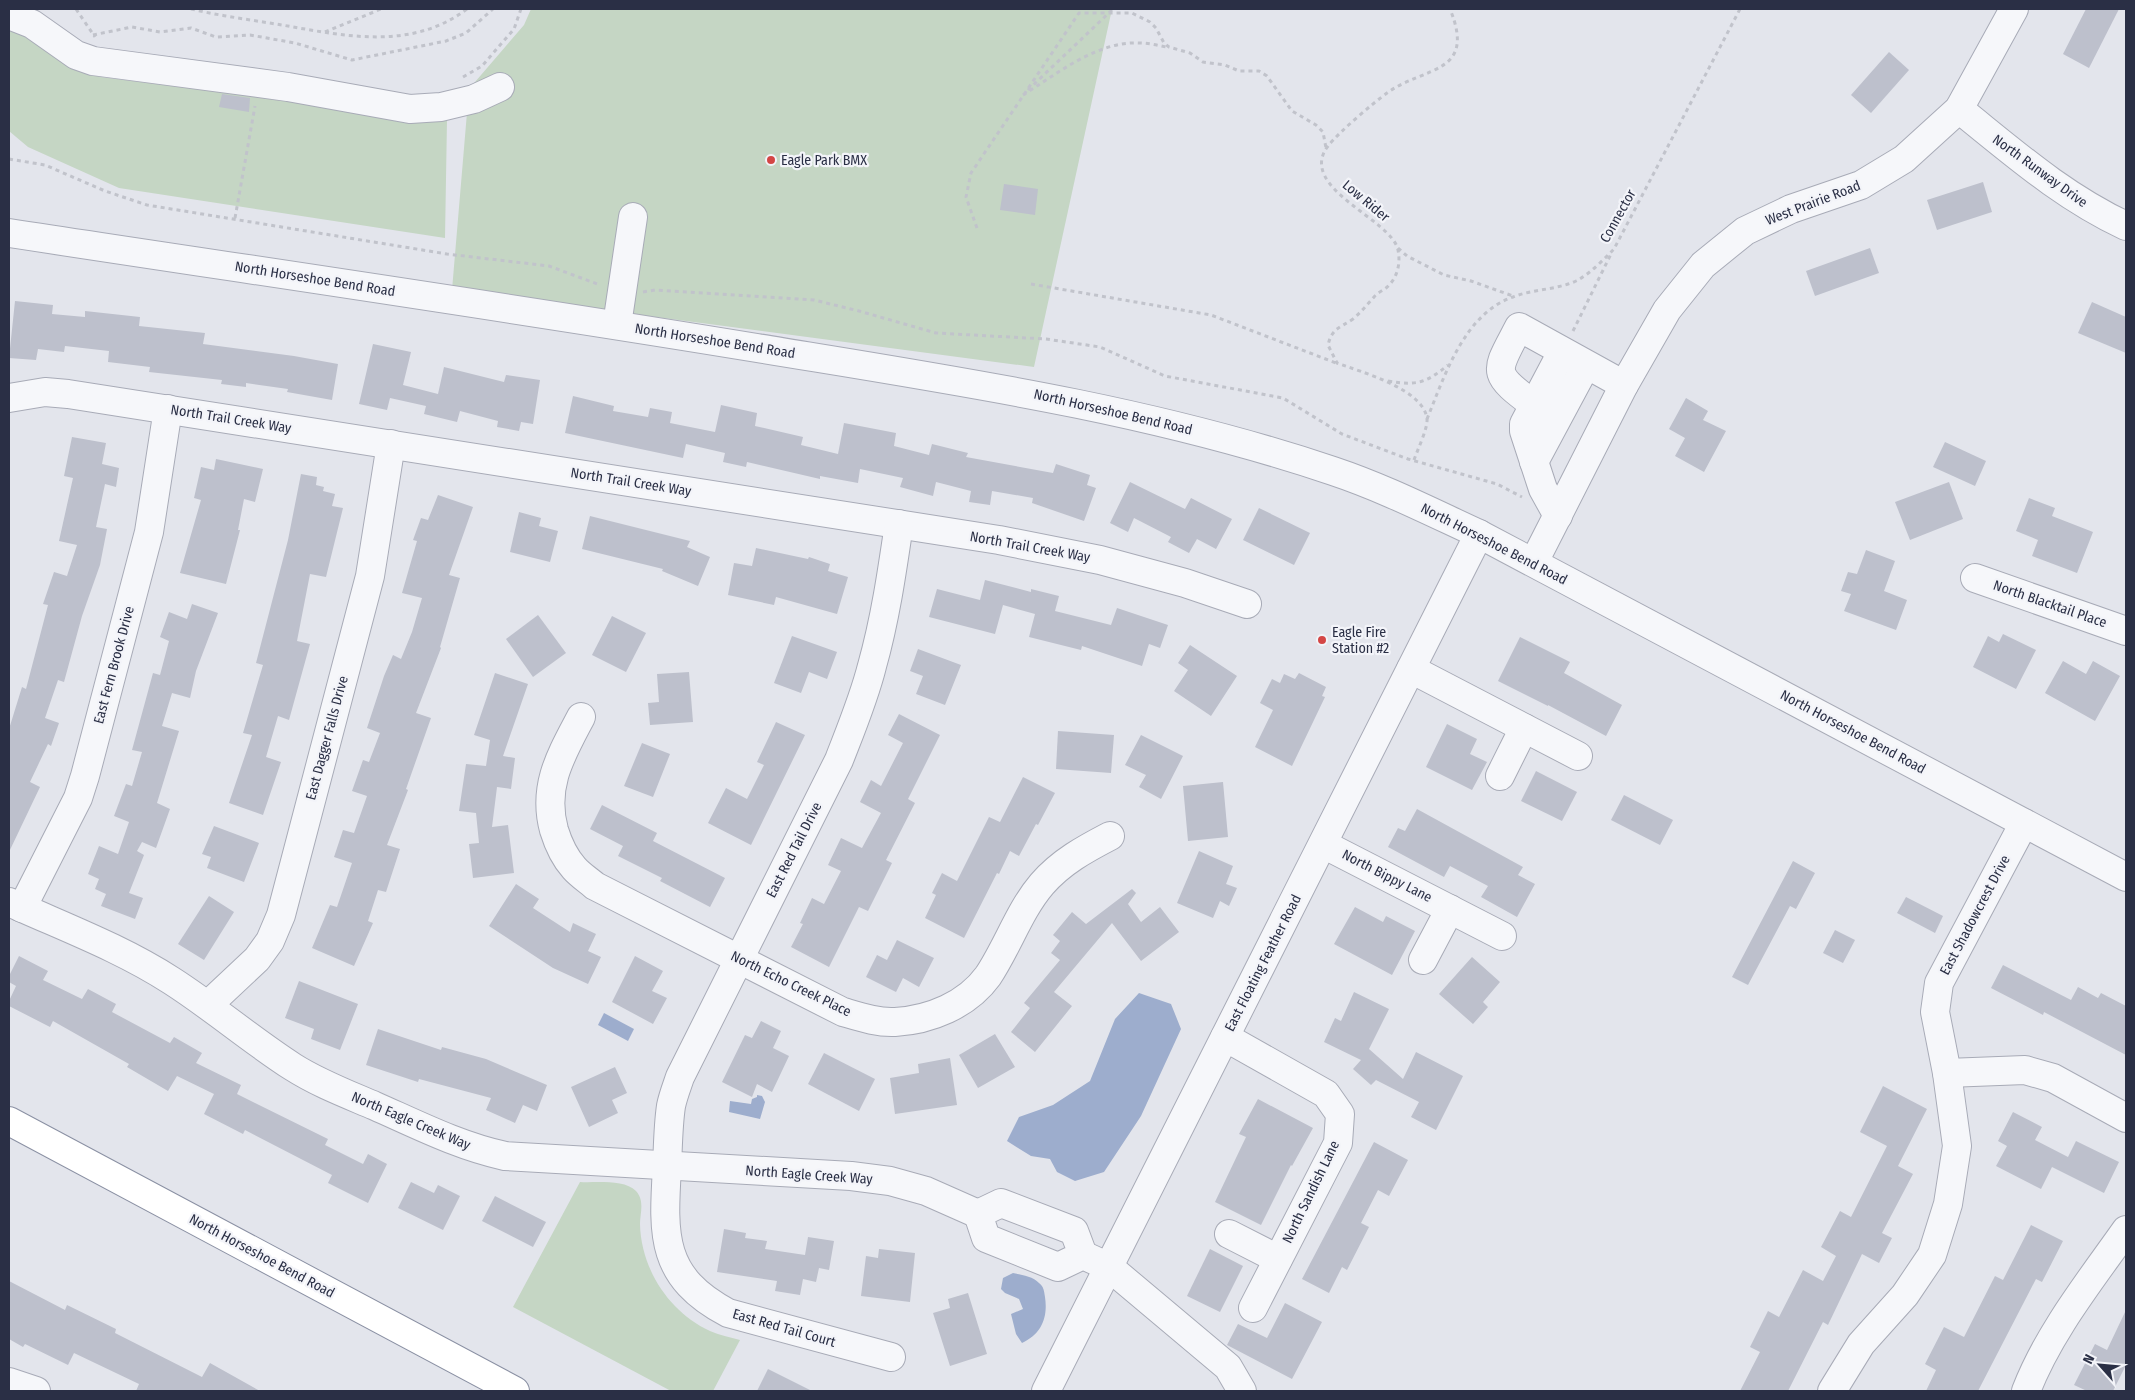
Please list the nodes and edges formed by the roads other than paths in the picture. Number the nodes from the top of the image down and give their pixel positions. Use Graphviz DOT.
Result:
graph roads {
  1 [pos="2014,9"];
  2 [pos="9,15"];
  3 [pos="500,86"];
  4 [pos="1959,109"];
  5 [pos="632,217"];
  6 [pos="2126,226"];
  7 [pos="9,233"];
  8 [pos="617,325"];
  9 [pos="1562,352"];
  10 [pos="1586,365"];
  11 [pos="1624,385"];
  12 [pos="9,398"];
  13 [pos="1534,405"];
  14 [pos="168,409"];
  15 [pos="391,444"];
  16 [pos="1534,462"];
  17 [pos="1558,516"];
  18 [pos="899,524"];
  19 [pos="1479,534"];
  20 [pos="1534,562"];
  21 [pos="1974,578"];
  22 [pos="1247,604"];
  23 [pos="2126,630"];
  24 [pos="1411,670"];
  25 [pos="581,717"];
  26 [pos="1524,728"];
  27 [pos="1578,756"];
  28 [pos="1500,776"];
  29 [pos="2024,823"];
  30 [pos="1110,836"];
  31 [pos="1323,844"];
  32 [pos="2126,877"];
  33 [pos="15,905"];
  34 [pos="1450,909"];
  35 [pos="1502,936"];
  36 [pos="739,959"];
  37 [pos="1423,960"];
  38 [pos="208,1005"];
  39 [pos="1225,1037"];
  40 [pos="1947,1073"];
  41 [pos="2126,1118"];
  42 [pos="9,1121"];
  43 [pos="667,1166"];
  44 [pos="978,1214"];
  45 [pos="2126,1230"];
  46 [pos="1229,1234"];
  47 [pos="1083,1255"];
  48 [pos="1278,1259"];
  49 [pos="1109,1267"];
  50 [pos="1253,1308"];
  51 [pos="891,1357"];
  52 [pos="9,1382"];
  53 [pos="36,1391"];
  54 [pos="515,1391"];
  55 [pos="1046,1391"];
  56 [pos="1242,1391"];
  57 [pos="1832,1391"];
  58 [pos="2026,1391"];
  1 -- 4 [label="street, West Prairie Road"];
  2 -- 3 [label="street"];
  4 -- 6 [label="street, North Runway Drive"];
  4 -- 11 [label="street, West Prairie Road"];
  5 -- 8 [label="street"];
  7 -- 8 [label="street, North Horseshoe Bend Road"];
  8 -- 19 [label="street, North Horseshoe Bend Road"];
  9 -- 10 [label="street"];
  9 -- 13 [label="street"];
  9 -- 13 [label="street"];
  10 -- 11 [label="street"];
  10 -- 16 [label="street"];
  11 -- 17 [label="street, West Prairie Road"];
  12 -- 14 [label="street, North Trail Creek Way"];
  13 -- 16 [label="street"];
  14 -- 15 [label="street, North Trail Creek Way"];
  14 -- 33 [label="street, East Fern Brook Drive"];
  15 -- 18 [label="street, North Trail Creek Way"];
  15 -- 38 [label="street, East Dagger Falls Drive"];
  16 -- 17 [label="street"];
  17 -- 20 [label="street, West Prairie Road"];
  18 -- 22 [label="street, North Trail Creek Way"];
  18 -- 36 [label="street, East Red Tail Drive"];
  19 -- 20 [label="street, North Horseshoe Bend Road"];
  19 -- 24 [label="street, East Floating Feather Road"];
  20 -- 29 [label="street, North Horseshoe Bend Road"];
  21 -- 23 [label="street, North Blacktail Place"];
  24 -- 26 [label="street"];
  24 -- 31 [label="street, East Floating Feather Road"];
  25 -- 36 [label="street, North Echo Creek Place"];
  26 -- 27 [label="street"];
  26 -- 28 [label="street"];
  29 -- 32 [label="street, North Horseshoe Bend Road"];
  29 -- 40 [label="street, East Shadowcrest Drive"];
  30 -- 36 [label="street, North Echo Creek Place"];
  31 -- 34 [label="street, North Bippy Lane"];
  31 -- 39 [label="street, East Floating Feather Road"];
  33 -- 38 [label="street, North Eagle Creek Way"];
  34 -- 35 [label="street, North Bippy Lane"];
  34 -- 37 [label="street"];
  36 -- 43 [label="street, East Red Tail Drive"];
  38 -- 43 [label="street, North Eagle Creek Way"];
  39 -- 48 [label="street, North Sandish Lane"];
  39 -- 49 [label="street, East Floating Feather Road"];
  40 -- 41 [label="street"];
  40 -- 57 [label="street, East Shadowcrest Drive"];
  42 -- 54 [label="highway, North Horseshoe Bend Road"];
  43 -- 44 [label="street, North Eagle Creek Way"];
  43 -- 51 [label="street, East Red Tail Court"];
  44 -- 47 [label="street"];
  44 -- 47 [label="street"];
  45 -- 58 [label="street"];
  46 -- 48 [label="street, North Sandish Lane"];
  47 -- 49 [label="street"];
  48 -- 50 [label="street, North Sandish Lane"];
  49 -- 55 [label="street, East Floating Feather Road"];
  49 -- 56 [label="street"];
  52 -- 53 [label="street"];
}
